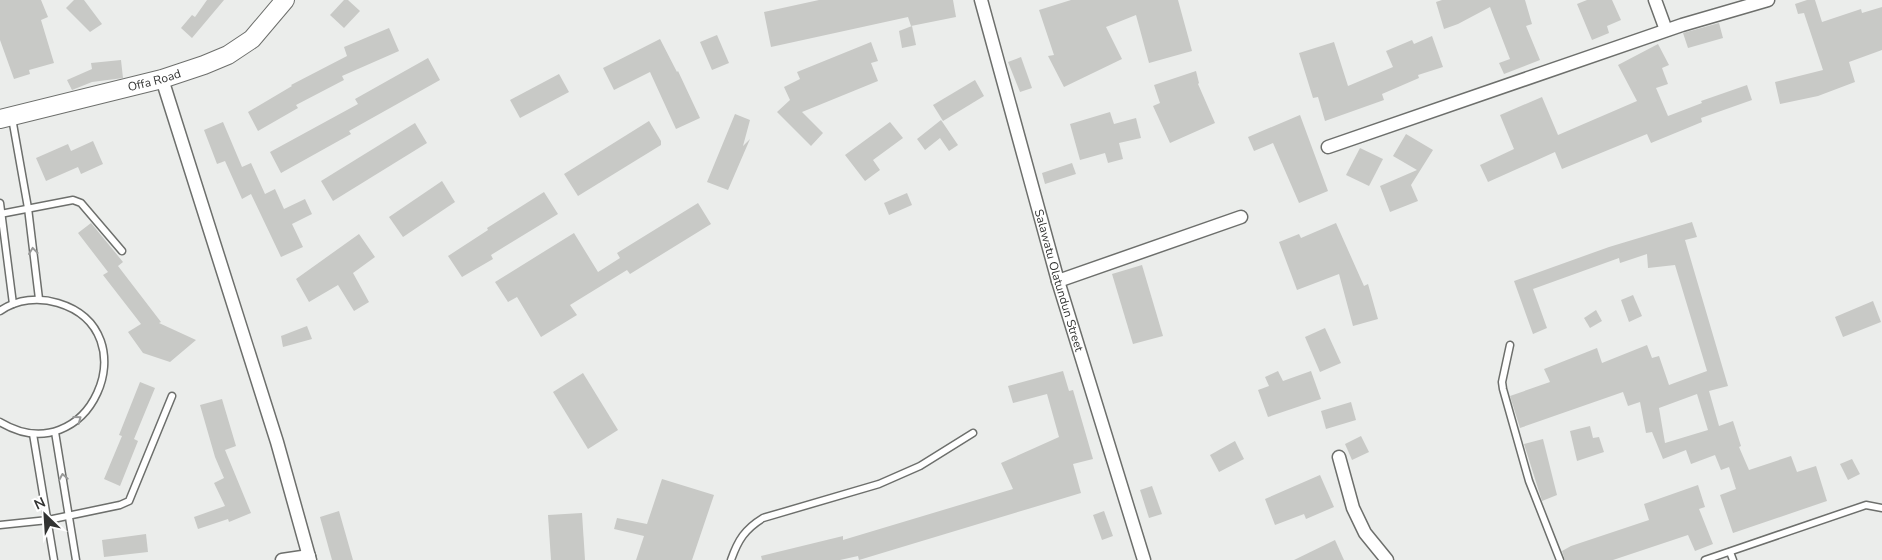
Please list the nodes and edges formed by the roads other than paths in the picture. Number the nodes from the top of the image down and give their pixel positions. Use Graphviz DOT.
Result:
graph roads {
  1 [pos="285,0"];
  2 [pos="981,0"];
  3 [pos="1655,0"];
  4 [pos="1768,0"];
  5 [pos="1666,30"];
  6 [pos="162,79"];
  7 [pos="6,118"];
  8 [pos="1328,147"];
  9 [pos="0,203"];
  10 [pos="28,208"];
  11 [pos="1,214"];
  12 [pos="1241,217"];
  13 [pos="122,251"];
  14 [pos="1058,281"];
  15 [pos="39,299"];
  16 [pos="13,304"];
  17 [pos="0,311"];
  18 [pos="1510,345"];
  19 [pos="172,396"];
  20 [pos="0,422"];
  21 [pos="55,432"];
  22 [pos="973,433"];
  23 [pos="33,434"];
  24 [pos="1339,457"];
  25 [pos="1882,508"];
  26 [pos="70,515"];
  27 [pos="48,520"];
  28 [pos="0,525"];
  29 [pos="1730,552"];
  30 [pos="310,558"];
  31 [pos="54,560"];
  32 [pos="76,560"];
  33 [pos="282,560"];
  34 [pos="731,560"];
  35 [pos="1144,560"];
  36 [pos="1387,560"];
  37 [pos="1560,560"];
  38 [pos="1705,560"];
  39 [pos="1733,560"];
  1 -- 6 [label="street, Offa Road"];
  2 -- 14 [label="street, Salawatu Olatundun Street"];
  3 -- 5 [label="street"];
  4 -- 5 [label="street"];
  5 -- 8 [label="street"];
  6 -- 7 [label="street, Offa Road"];
  6 -- 30 [label="street"];
  7 -- 10 [label="lane"];
  9 -- 11 [label="lane"];
  10 -- 11 [label="lane"];
  10 -- 13 [label="lane"];
  15 -- 10 [label="lane, one-way"];
  11 -- 16 [label="lane"];
  12 -- 14 [label="street"];
  14 -- 35 [label="street, Salawatu Olatundun Street"];
  15 -- 16 [label="lane"];
  21 -- 15 [label="lane, one-way"];
  16 -- 17 [label="lane"];
  18 -- 37 [label="lane"];
  19 -- 26 [label="lane"];
  20 -- 23 [label="lane"];
  21 -- 23 [label="lane"];
  26 -- 21 [label="lane, one-way"];
  22 -- 34 [label="lane"];
  23 -- 27 [label="lane"];
  24 -- 36 [label="street"];
  25 -- 29 [label="lane"];
  26 -- 27 [label="lane"];
  26 -- 32 [label="lane"];
  27 -- 28 [label="lane"];
  27 -- 31 [label="lane"];
  29 -- 38 [label="lane"];
  29 -- 39 [label="lane"];
  30 -- 33 [label="street"];
}
